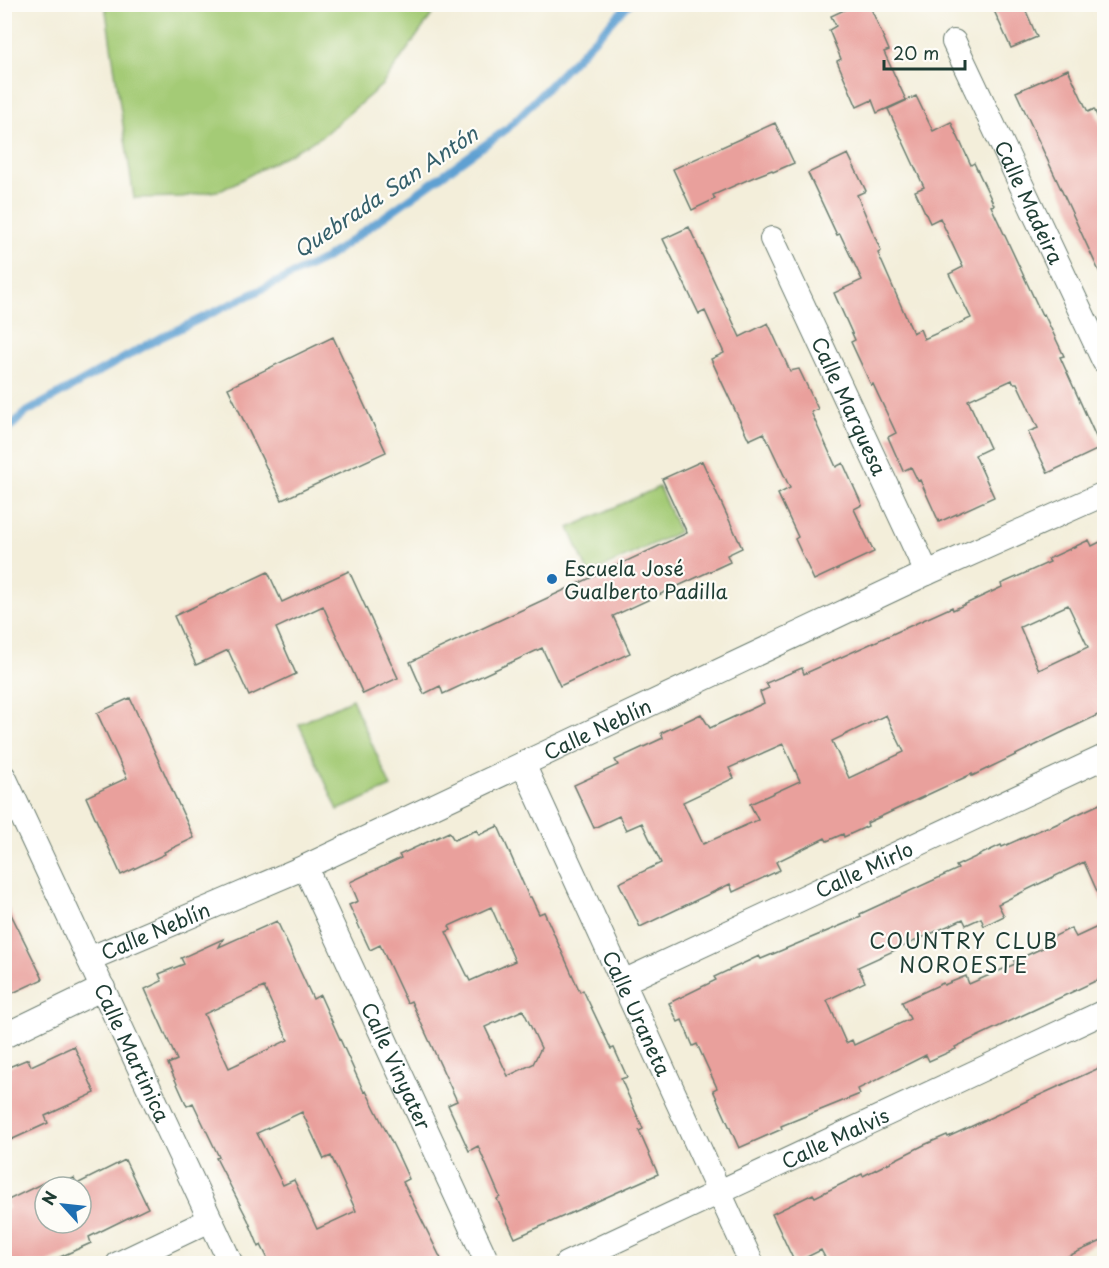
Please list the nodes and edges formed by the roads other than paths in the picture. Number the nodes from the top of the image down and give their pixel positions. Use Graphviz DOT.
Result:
graph roads {
  1 [pos="954,42"];
  2 [pos="772,239"];
  3 [pos="1104,361"];
  4 [pos="1104,494"];
  5 [pos="927,573"];
  6 [pos="1104,757"];
  7 [pos="523,764"];
  8 [pos="4,777"];
  9 [pos="305,867"];
  10 [pos="89,959"];
  11 [pos="623,982"];
  12 [pos="103,988"];
  13 [pos="1104,1012"];
  14 [pos="4,1036"];
  15 [pos="720,1192"];
  16 [pos="210,1220"];
  17 [pos="118,1263"];
  18 [pos="231,1263"];
  19 [pos="488,1263"];
  20 [pos="566,1263"];
  21 [pos="752,1263"];
  1 -- 3 [label="street, Calle Madeira"];
  2 -- 5 [label="street, Calle Marquesa"];
  4 -- 5 [label="street, Calle Neblín"];
  5 -- 7 [label="street, Calle Neblín"];
  6 -- 11 [label="street, Calle Mirlo"];
  7 -- 9 [label="street, Calle Neblín"];
  7 -- 11 [label="street, Calle Uraneta"];
  8 -- 10 [label="street, Calle Martinica"];
  9 -- 10 [label="street, Calle Neblín"];
  9 -- 19 [label="street, Calle Vinyater"];
  10 -- 12 [label="street, Calle Martinica"];
  11 -- 15 [label="street, Calle Uraneta"];
  12 -- 14 [label="street"];
  12 -- 16 [label="street, Calle Martinica"];
  13 -- 15 [label="street, Calle Malvis"];
  15 -- 20 [label="street, Calle Malvis"];
  15 -- 21 [label="street, Calle Uraneta"];
  16 -- 17 [label="street"];
  16 -- 18 [label="street, Calle Martinica"];
}
